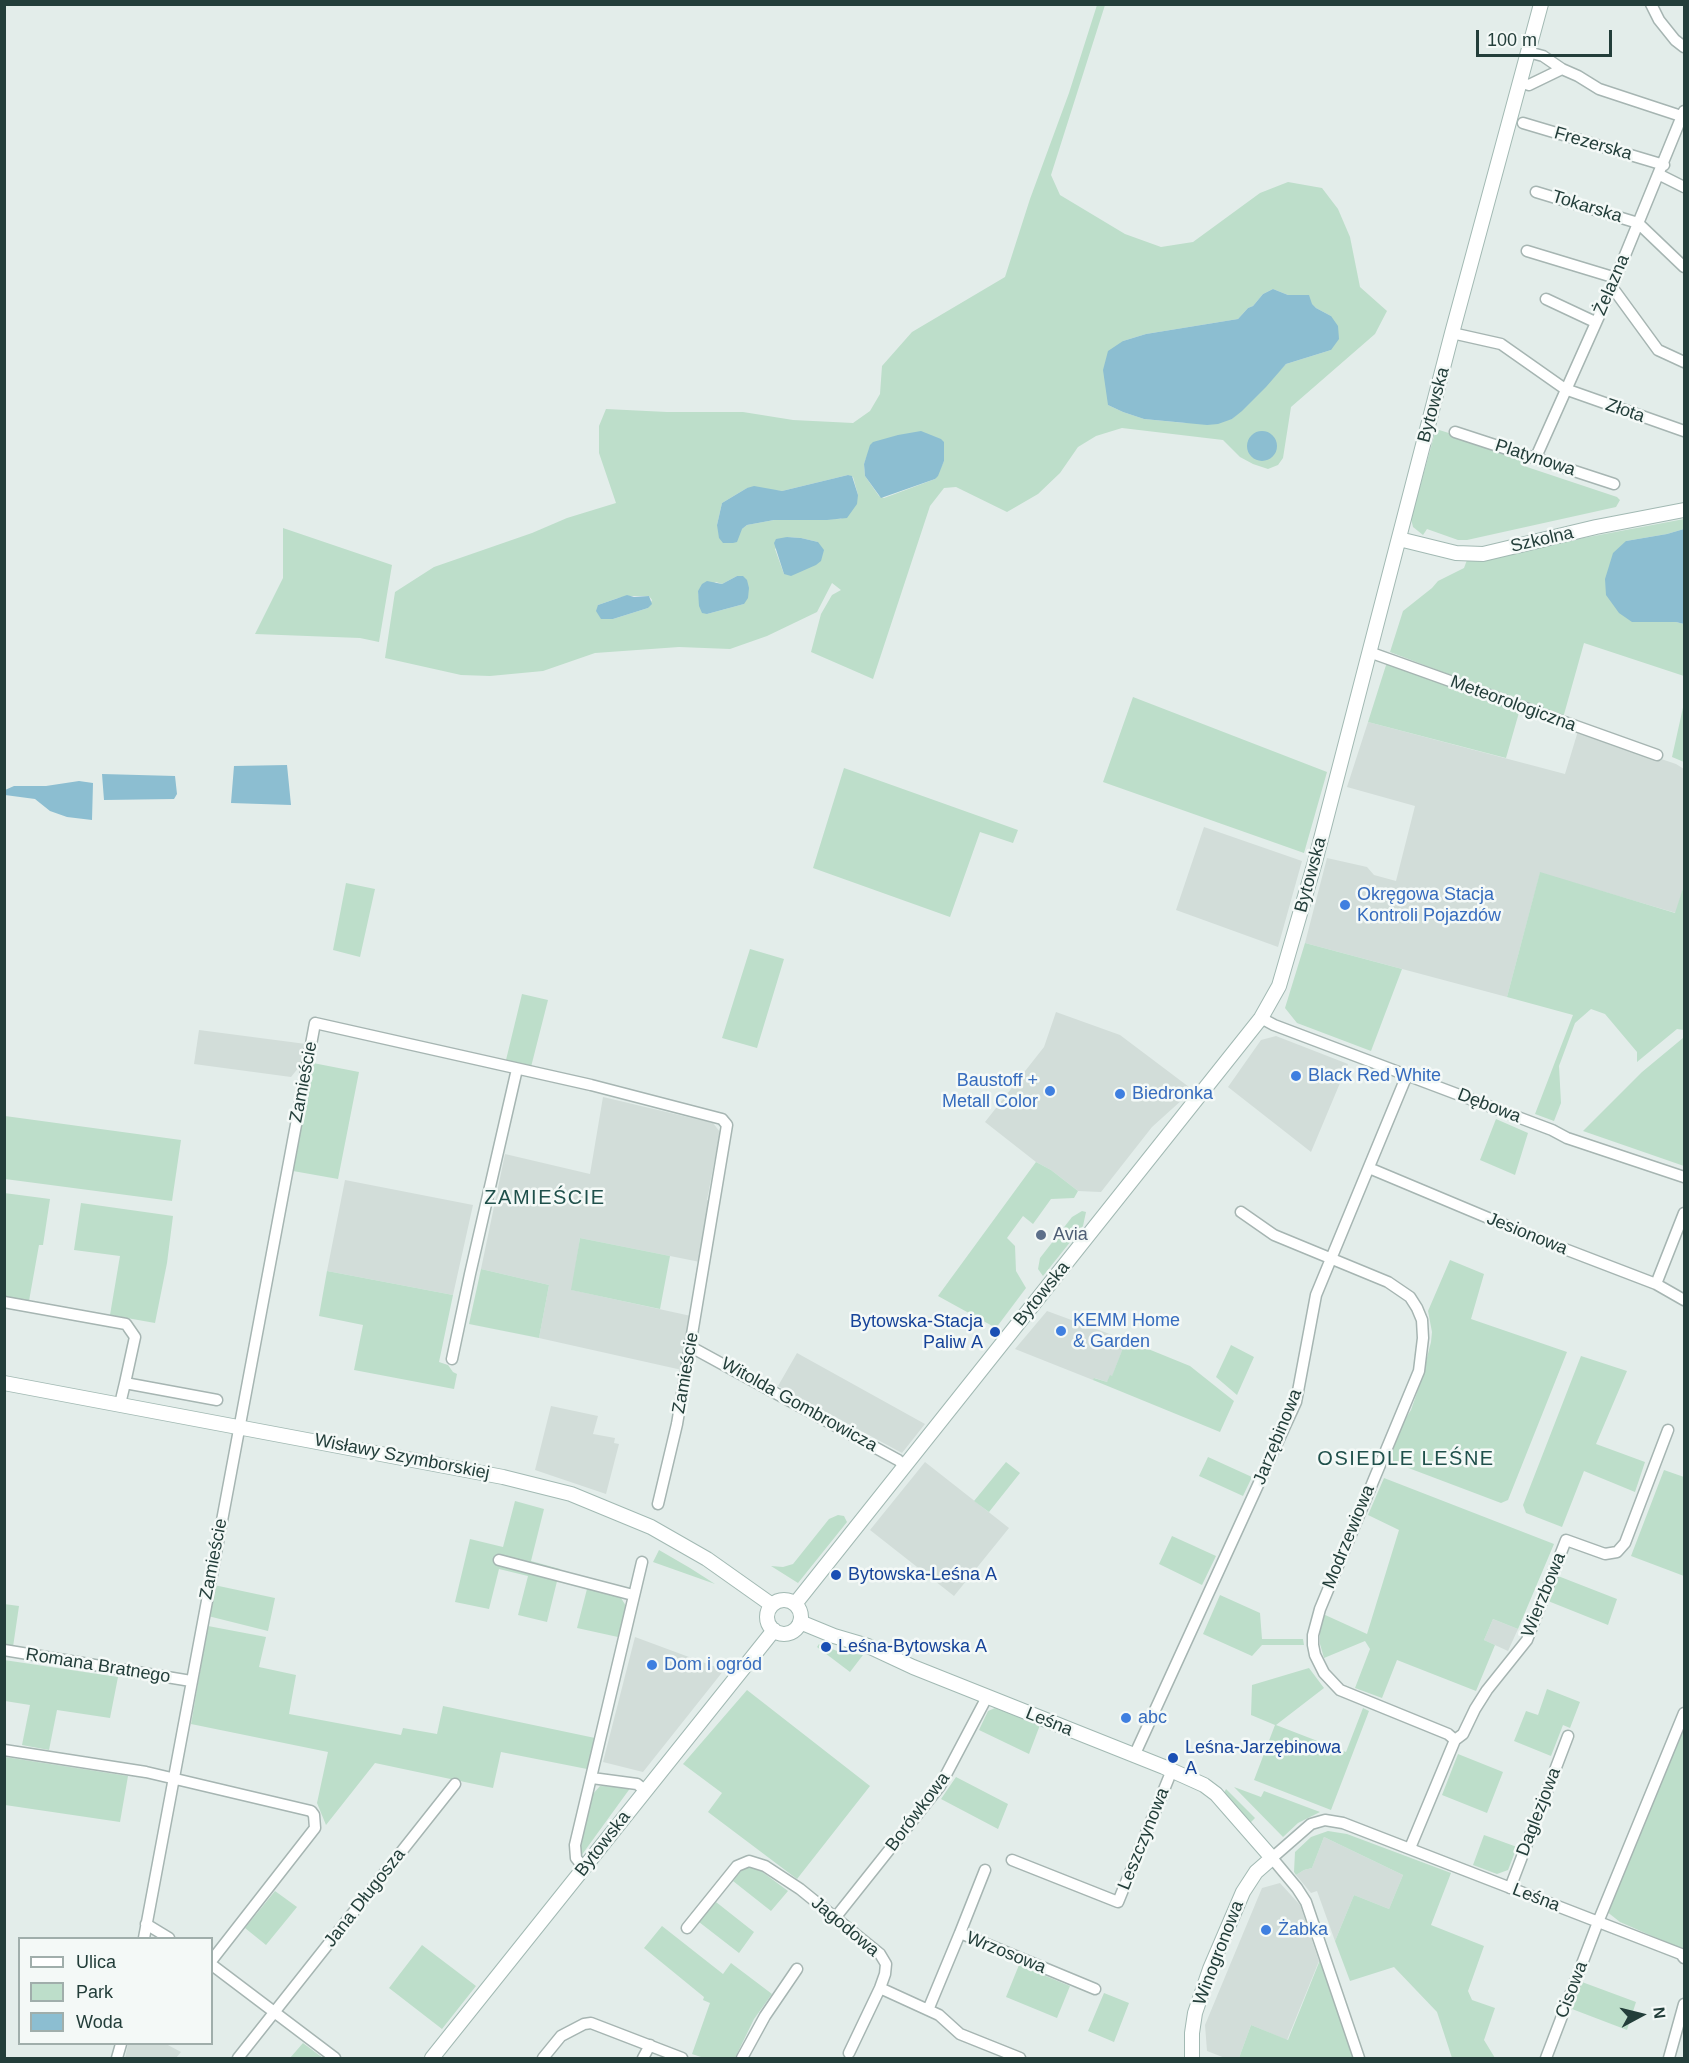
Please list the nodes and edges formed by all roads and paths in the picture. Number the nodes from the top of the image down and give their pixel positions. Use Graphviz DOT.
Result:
graph roads {
  1 [pos="1540,4"];
  2 [pos="1651,4"];
  3 [pos="1684,47"];
  4 [pos="1528,52"];
  5 [pos="1562,69"];
  6 [pos="1520,82"];
  7 [pos="1684,114"];
  8 [pos="1523,123"];
  9 [pos="1662,170"];
  10 [pos="1684,188"];
  11 [pos="1536,192"];
  12 [pos="1638,223"];
  13 [pos="1527,251"];
  14 [pos="1684,267"];
  15 [pos="1614,283"];
  16 [pos="1546,299"];
  17 [pos="1595,322"];
  18 [pos="1452,333"];
  19 [pos="1684,362"];
  20 [pos="1565,389"];
  21 [pos="1684,431"];
  22 [pos="1455,432"];
  23 [pos="1536,457"];
  24 [pos="1614,484"];
  25 [pos="1684,510"];
  26 [pos="1399,539"];
  27 [pos="1369,652"];
  28 [pos="1657,755"];
  29 [pos="1262,1018"];
  30 [pos="517,1069"];
  31 [pos="1407,1075"];
  32 [pos="1369,1168"];
  33 [pos="1684,1178"];
  34 [pos="1241,1212"];
  35 [pos="1684,1213"];
  36 [pos="1330,1259"];
  37 [pos="1656,1284"];
  38 [pos="1684,1300"];
  39 [pos="4,1302"];
  40 [pos="691,1347"];
  41 [pos="452,1359"];
  42 [pos="4,1383"];
  43 [pos="125,1383"];
  44 [pos="217,1400"];
  45 [pos="120,1404"];
  46 [pos="239,1426"];
  47 [pos="1668,1430"];
  48 [pos="905,1466"];
  49 [pos="657,1504"];
  50 [pos="499,1560"];
  51 [pos="642,1562"];
  52 [pos="633,1594"];
  53 [pos="795,1604"];
  54 [pos="772,1605"];
  55 [pos="800,1622"];
  56 [pos="774,1630"];
  57 [pos="4,1650"];
  58 [pos="191,1681"];
  59 [pos="987,1697"];
  60 [pos="1684,1713"];
  61 [pos="1568,1737"];
  62 [pos="1455,1740"];
  63 [pos="4,1750"];
  64 [pos="1134,1756"];
  65 [pos="1172,1770"];
  66 [pos="592,1778"];
  67 [pos="173,1780"];
  68 [pos="455,1784"];
  69 [pos="646,1791"];
  70 [pos="1410,1848"];
  71 [pos="1272,1858"];
  72 [pos="1012,1860"];
  73 [pos="584,1868"];
  74 [pos="985,1870"];
  75 [pos="1510,1888"];
  76 [pos="835,1918"];
  77 [pos="1598,1922"];
  78 [pos="146,1924"];
  79 [pos="687,1928"];
  80 [pos="960,1933"];
  81 [pos="144,1937"];
  82 [pos="167,1937"];
  83 [pos="1684,1958"];
  84 [pos="213,1959"];
  85 [pos="213,1966"];
  86 [pos="797,1969"];
  87 [pos="880,1988"];
  88 [pos="1095,1989"];
  89 [pos="1684,2004"];
  90 [pos="928,2010"];
  91 [pos="276,2012"];
  92 [pos="650,2045"];
  93 [pos="849,2053"];
  94 [pos="237,2058"];
  95 [pos="335,2058"];
  96 [pos="432,2058"];
  97 [pos="543,2058"];
  98 [pos="644,2058"];
  99 [pos="682,2058"];
  100 [pos="742,2058"];
  101 [pos="1020,2058"];
  102 [pos="1192,2058"];
  103 [pos="1359,2058"];
  104 [pos="1546,2058"];
  105 [pos="1669,2058"];
  1 -- 4 [label="main road, Bytowska"];
  2 -- 3 [label="street"];
  4 -- 5 [label="street"];
  4 -- 6 [label="main road, Bytowska"];
  5 -- 6 [label="street"];
  5 -- 7 [label="street"];
  6 -- 18 [label="main road, Bytowska"];
  7 -- 9 [label="street, Żelazna"];
  8 -- 9 [label="street, Frezerska"];
  9 -- 10 [label="street, Frezerska"];
  9 -- 12 [label="street, Żelazna"];
  11 -- 12 [label="street, Tokarska"];
  12 -- 14 [label="street"];
  12 -- 15 [label="street, Żelazna"];
  13 -- 15 [label="street"];
  15 -- 17 [label="street, Żelazna"];
  15 -- 19 [label="street"];
  16 -- 17 [label="street"];
  17 -- 20 [label="street, Żelazna"];
  18 -- 20 [label="street, Złota"];
  18 -- 26 [label="main road, Bytowska"];
  20 -- 21 [label="street, Złota"];
  20 -- 23 [label="street, Żelazna"];
  22 -- 23 [label="street, Platynowa"];
  23 -- 24 [label="street, Platynowa"];
  25 -- 26 [label="main road, Szkolna"];
  26 -- 27 [label="main road, Bytowska"];
  27 -- 28 [label="street, Meteorologiczna"];
  27 -- 29 [label="main road, Bytowska"];
  29 -- 31 [label="street, Dębowa"];
  29 -- 48 [label="main road, Bytowska"];
  30 -- 40 [label="street, Zamieście"];
  30 -- 41 [label="street"];
  30 -- 46 [label="street, Zamieście"];
  31 -- 32 [label="street, Jarzębinowa"];
  31 -- 33 [label="street, Dębowa"];
  32 -- 36 [label="street, Jarzębinowa"];
  32 -- 37 [label="street, Jesionowa"];
  34 -- 36 [label="street, Modrzewiowa"];
  35 -- 37 [label="street"];
  36 -- 62 [label="street, Modrzewiowa"];
  36 -- 64 [label="street, Jarzębinowa"];
  37 -- 38 [label="street, Jesionowa"];
  39 -- 43 [label="street"];
  40 -- 48 [label="street, Witolda Gombrowicza"];
  40 -- 49 [label="street, Zamieście"];
  42 -- 45 [label="main road, Wisławy Szymborskiej"];
  43 -- 44 [label="street"];
  43 -- 45 [label="street"];
  45 -- 46 [label="main road, Wisławy Szymborskiej"];
  46 -- 54 [label="main road, Wisławy Szymborskiej"];
  46 -- 58 [label="street, Zamieście"];
  47 -- 62 [label="street, Wierzbowa"];
  48 -- 53 [label="main road, Bytowska"];
  50 -- 52 [label="street"];
  51 -- 52 [label="street"];
  52 -- 66 [label="street"];
  53 -- 54 [label="main road"];
  53 -- 55 [label="main road"];
  54 -- 56 [label="main road"];
  55 -- 56 [label="main road"];
  55 -- 59 [label="main road, Leśna"];
  56 -- 69 [label="main road, Bytowska"];
  57 -- 58 [label="street, Romana Bratnego"];
  58 -- 67 [label="street, Zamieście"];
  59 -- 64 [label="main road, Leśna"];
  59 -- 76 [label="street, Borówkowa"];
  60 -- 77 [label="street"];
  61 -- 75 [label="street, Daglezjowa"];
  62 -- 70 [label="street"];
  63 -- 67 [label="street"];
  64 -- 65 [label="main road, Leśna"];
  65 -- 71 [label="main road, Leśna"];
  65 -- 72 [label="street, Leszczynowa"];
  66 -- 69 [label="street"];
  66 -- 73 [label="street"];
  67 -- 78 [label="street, Zamieście"];
  67 -- 84 [label="street"];
  68 -- 91 [label="street, Jana Długosza"];
  69 -- 73 [label="main road, Bytowska"];
  70 -- 71 [label="street, Leśna"];
  70 -- 75 [label="street, Leśna"];
  71 -- 102 [label="main road, Winogronowa"];
  71 -- 103 [label="street, Leśna"];
  73 -- 96 [label="main road, Bytowska"];
  74 -- 80 [label="street"];
  75 -- 77 [label="street, Leśna"];
  76 -- 79 [label="street, Jagodowa"];
  76 -- 87 [label="street, Jagodowa"];
  77 -- 83 [label="street, Leśna"];
  77 -- 104 [label="street, Cisowa"];
  78 -- 81 [label="street, Zamieście"];
  78 -- 82 [label="street"];
  80 -- 88 [label="street, Wrzosowa"];
  80 -- 90 [label="street, Wrzosowa"];
  85 -- 91 [label="street"];
  86 -- 100 [label="street"];
  87 -- 90 [label="street"];
  87 -- 93 [label="street, Jagodowa"];
  89 -- 105 [label="street"];
  90 -- 101 [label="street"];
  91 -- 94 [label="street, Jana Długosza"];
  91 -- 95 [label="street"];
  92 -- 97 [label="street"];
  92 -- 98 [label="street"];
  92 -- 99 [label="street"];
}
